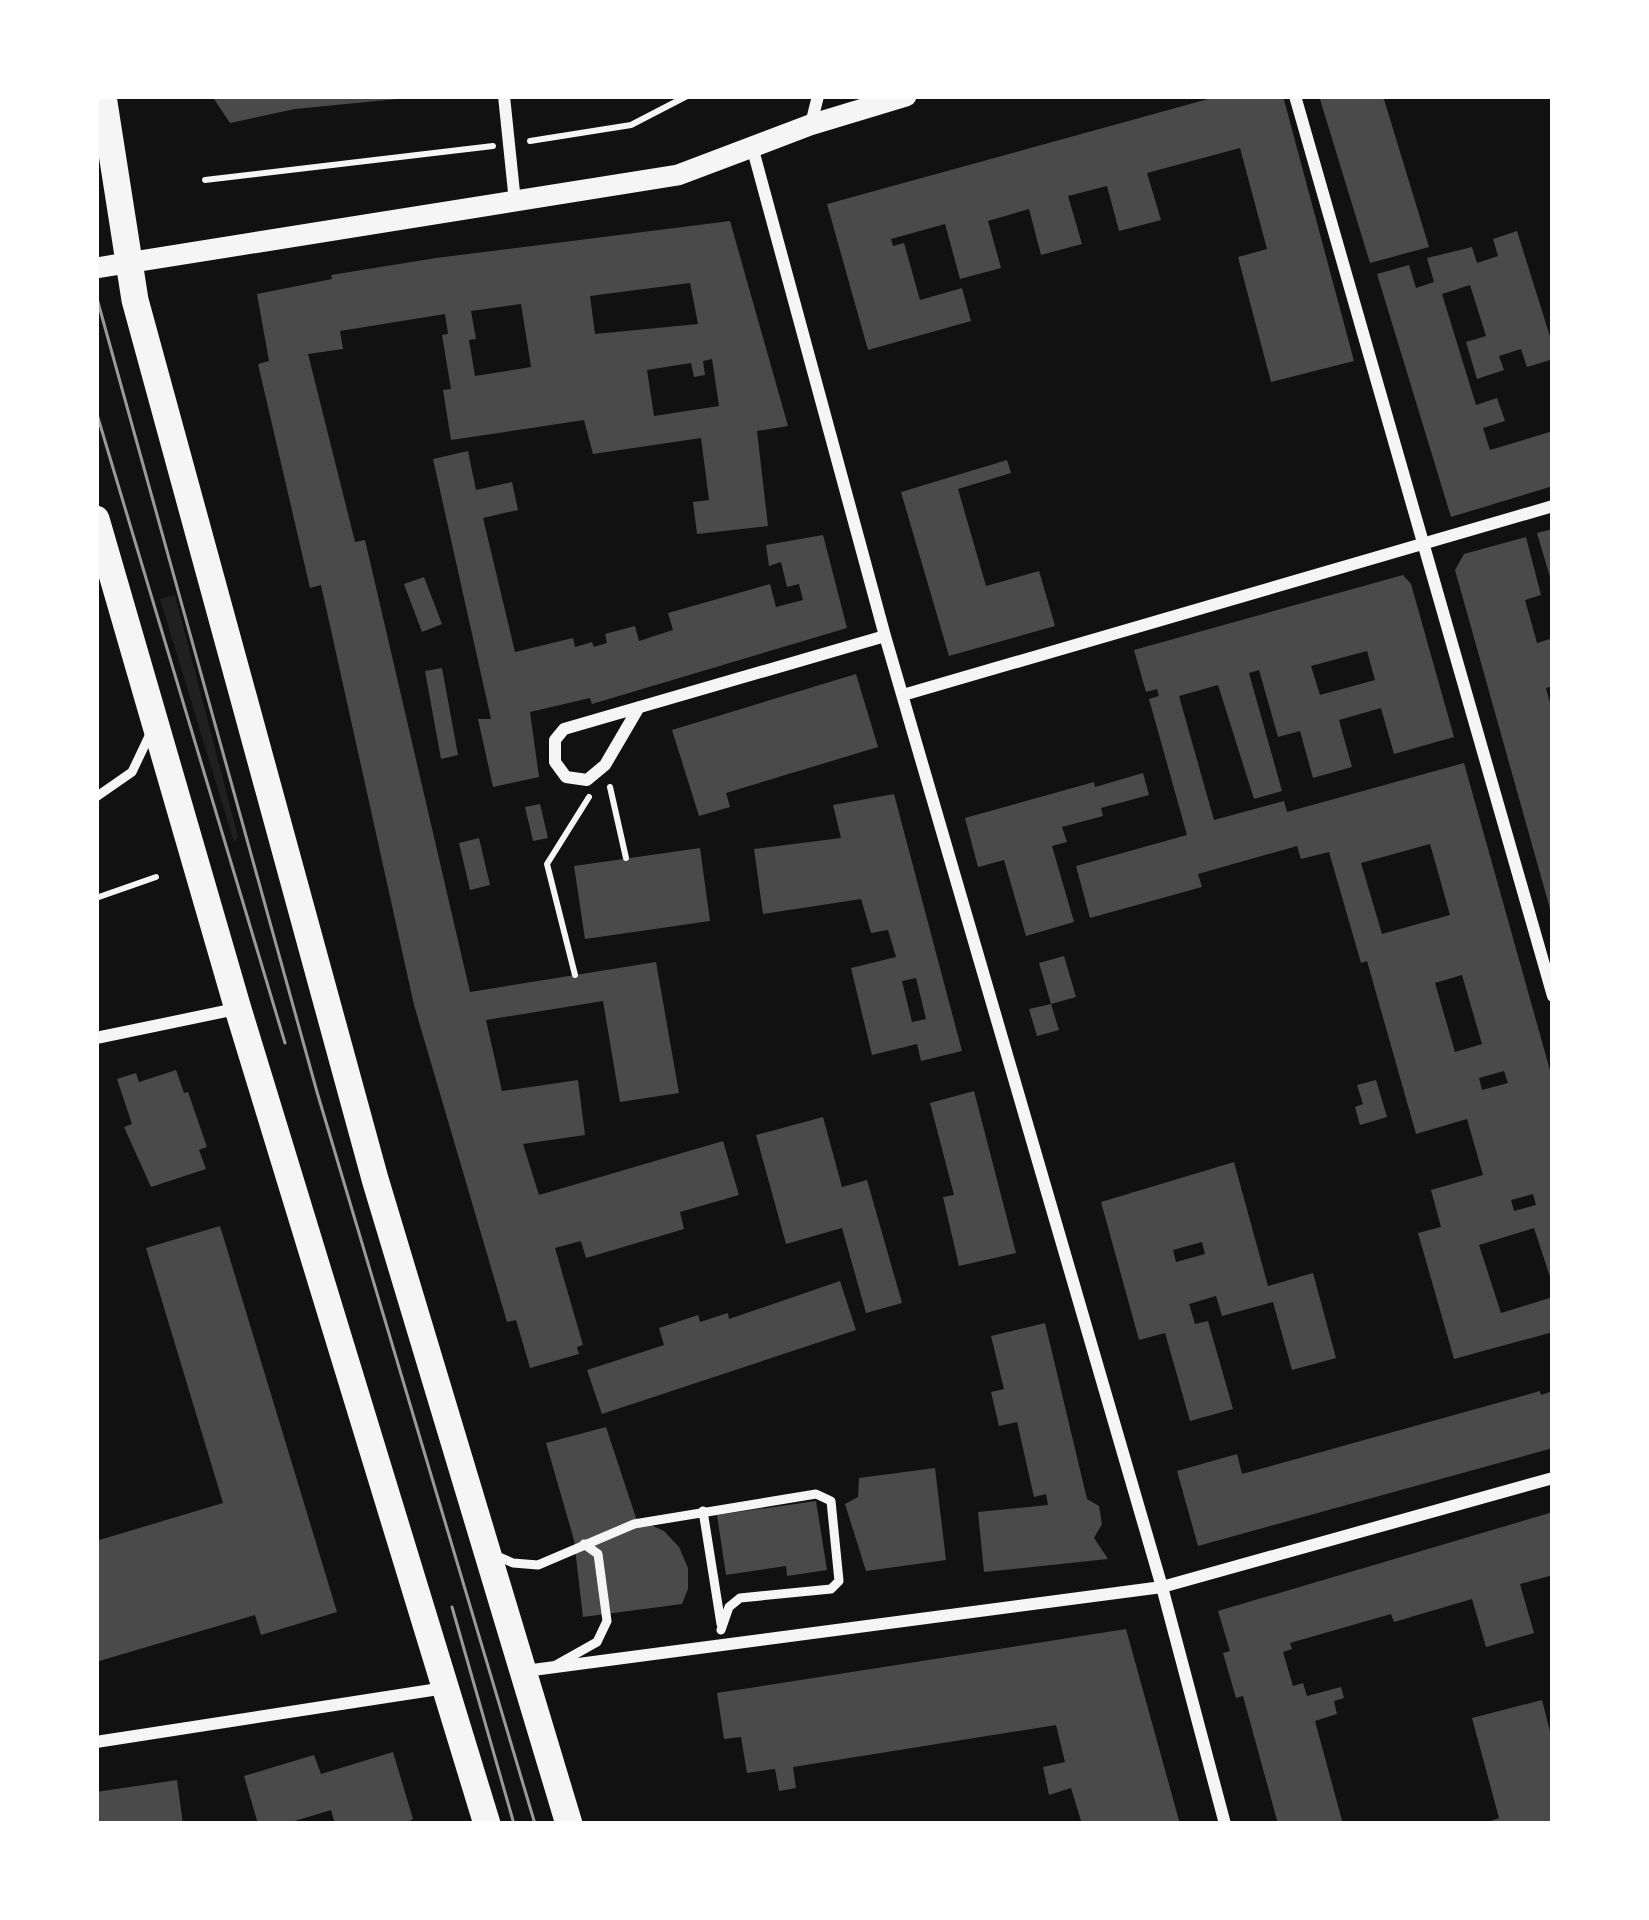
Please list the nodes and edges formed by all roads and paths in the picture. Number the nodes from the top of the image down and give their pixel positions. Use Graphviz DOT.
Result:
graph roads {
  1 [pos="104,96"];
  2 [pos="504,96"];
  3 [pos="687,96"];
  4 [pos="818,96"];
  5 [pos="906,96"];
  6 [pos="1295,96"];
  7 [pos="810,125"];
  8 [pos="509,144"];
  9 [pos="753,149"];
  10 [pos="205,180"];
  11 [pos="515,203"];
  12 [pos="128,263"];
  13 [pos="96,268"];
  14 [pos="1553,506"];
  15 [pos="96,518"];
  16 [pos="1426,543"];
  17 [pos="885,636"];
  18 [pos="903,695"];
  19 [pos="639,707"];
  20 [pos="155,721"];
  21 [pos="605,766"];
  22 [pos="96,797"];
  23 [pos="626,859"];
  24 [pos="156,877"];
  25 [pos="96,898"];
  26 [pos="575,975"];
  27 [pos="1553,996"];
  28 [pos="238,1009"];
  29 [pos="96,1038"];
  30 [pos="1553,1478"];
  31 [pos="703,1511"];
  32 [pos="584,1544"];
  33 [pos="486,1551"];
  34 [pos="1162,1587"];
  35 [pos="722,1630"];
  36 [pos="715,1647"];
  37 [pos="551,1668"];
  38 [pos="522,1672"];
  39 [pos="446,1688"];
  40 [pos="96,1742"];
  41 [pos="488,1824"];
  42 [pos="569,1824"];
  43 [pos="1226,1824"];
  1 -- 12 [label="main road"];
  2 -- 8 [label="street"];
  3 -- 8 [label="path"];
  4 -- 7 [label="street"];
  5 -- 7 [label="street"];
  6 -- 16 [label="street"];
  7 -- 9 [label="street"];
  8 -- 10 [label="path"];
  8 -- 11 [label="street"];
  9 -- 11 [label="street"];
  9 -- 17 [label="street"];
  11 -- 12 [label="street"];
  12 -- 13 [label="street"];
  12 -- 33 [label="main road"];
  14 -- 16 [label="street"];
  15 -- 20 [label="main road"];
  16 -- 18 [label="street"];
  16 -- 27 [label="street"];
  17 -- 18 [label="street"];
  17 -- 19 [label="street"];
  18 -- 34 [label="street"];
  19 -- 21 [label="street"];
  19 -- 21 [label="street"];
  20 -- 22 [label="lane"];
  20 -- 28 [label="main road"];
  21 -- 23 [label="path"];
  21 -- 26 [label="path"];
  24 -- 25 [label="path"];
  28 -- 29 [label="street"];
  28 -- 39 [label="main road"];
  30 -- 34 [label="street"];
  31 -- 32 [label="lane"];
  31 -- 35 [label="lane"];
  31 -- 35 [label="lane"];
  32 -- 33 [label="lane"];
  32 -- 37 [label="lane"];
  33 -- 38 [label="main road"];
  34 -- 36 [label="street"];
  34 -- 43 [label="street"];
  35 -- 36 [label="lane"];
  36 -- 37 [label="street"];
  37 -- 38 [label="street"];
  38 -- 42 [label="main road"];
  39 -- 40 [label="street"];
  39 -- 41 [label="main road"];
}
